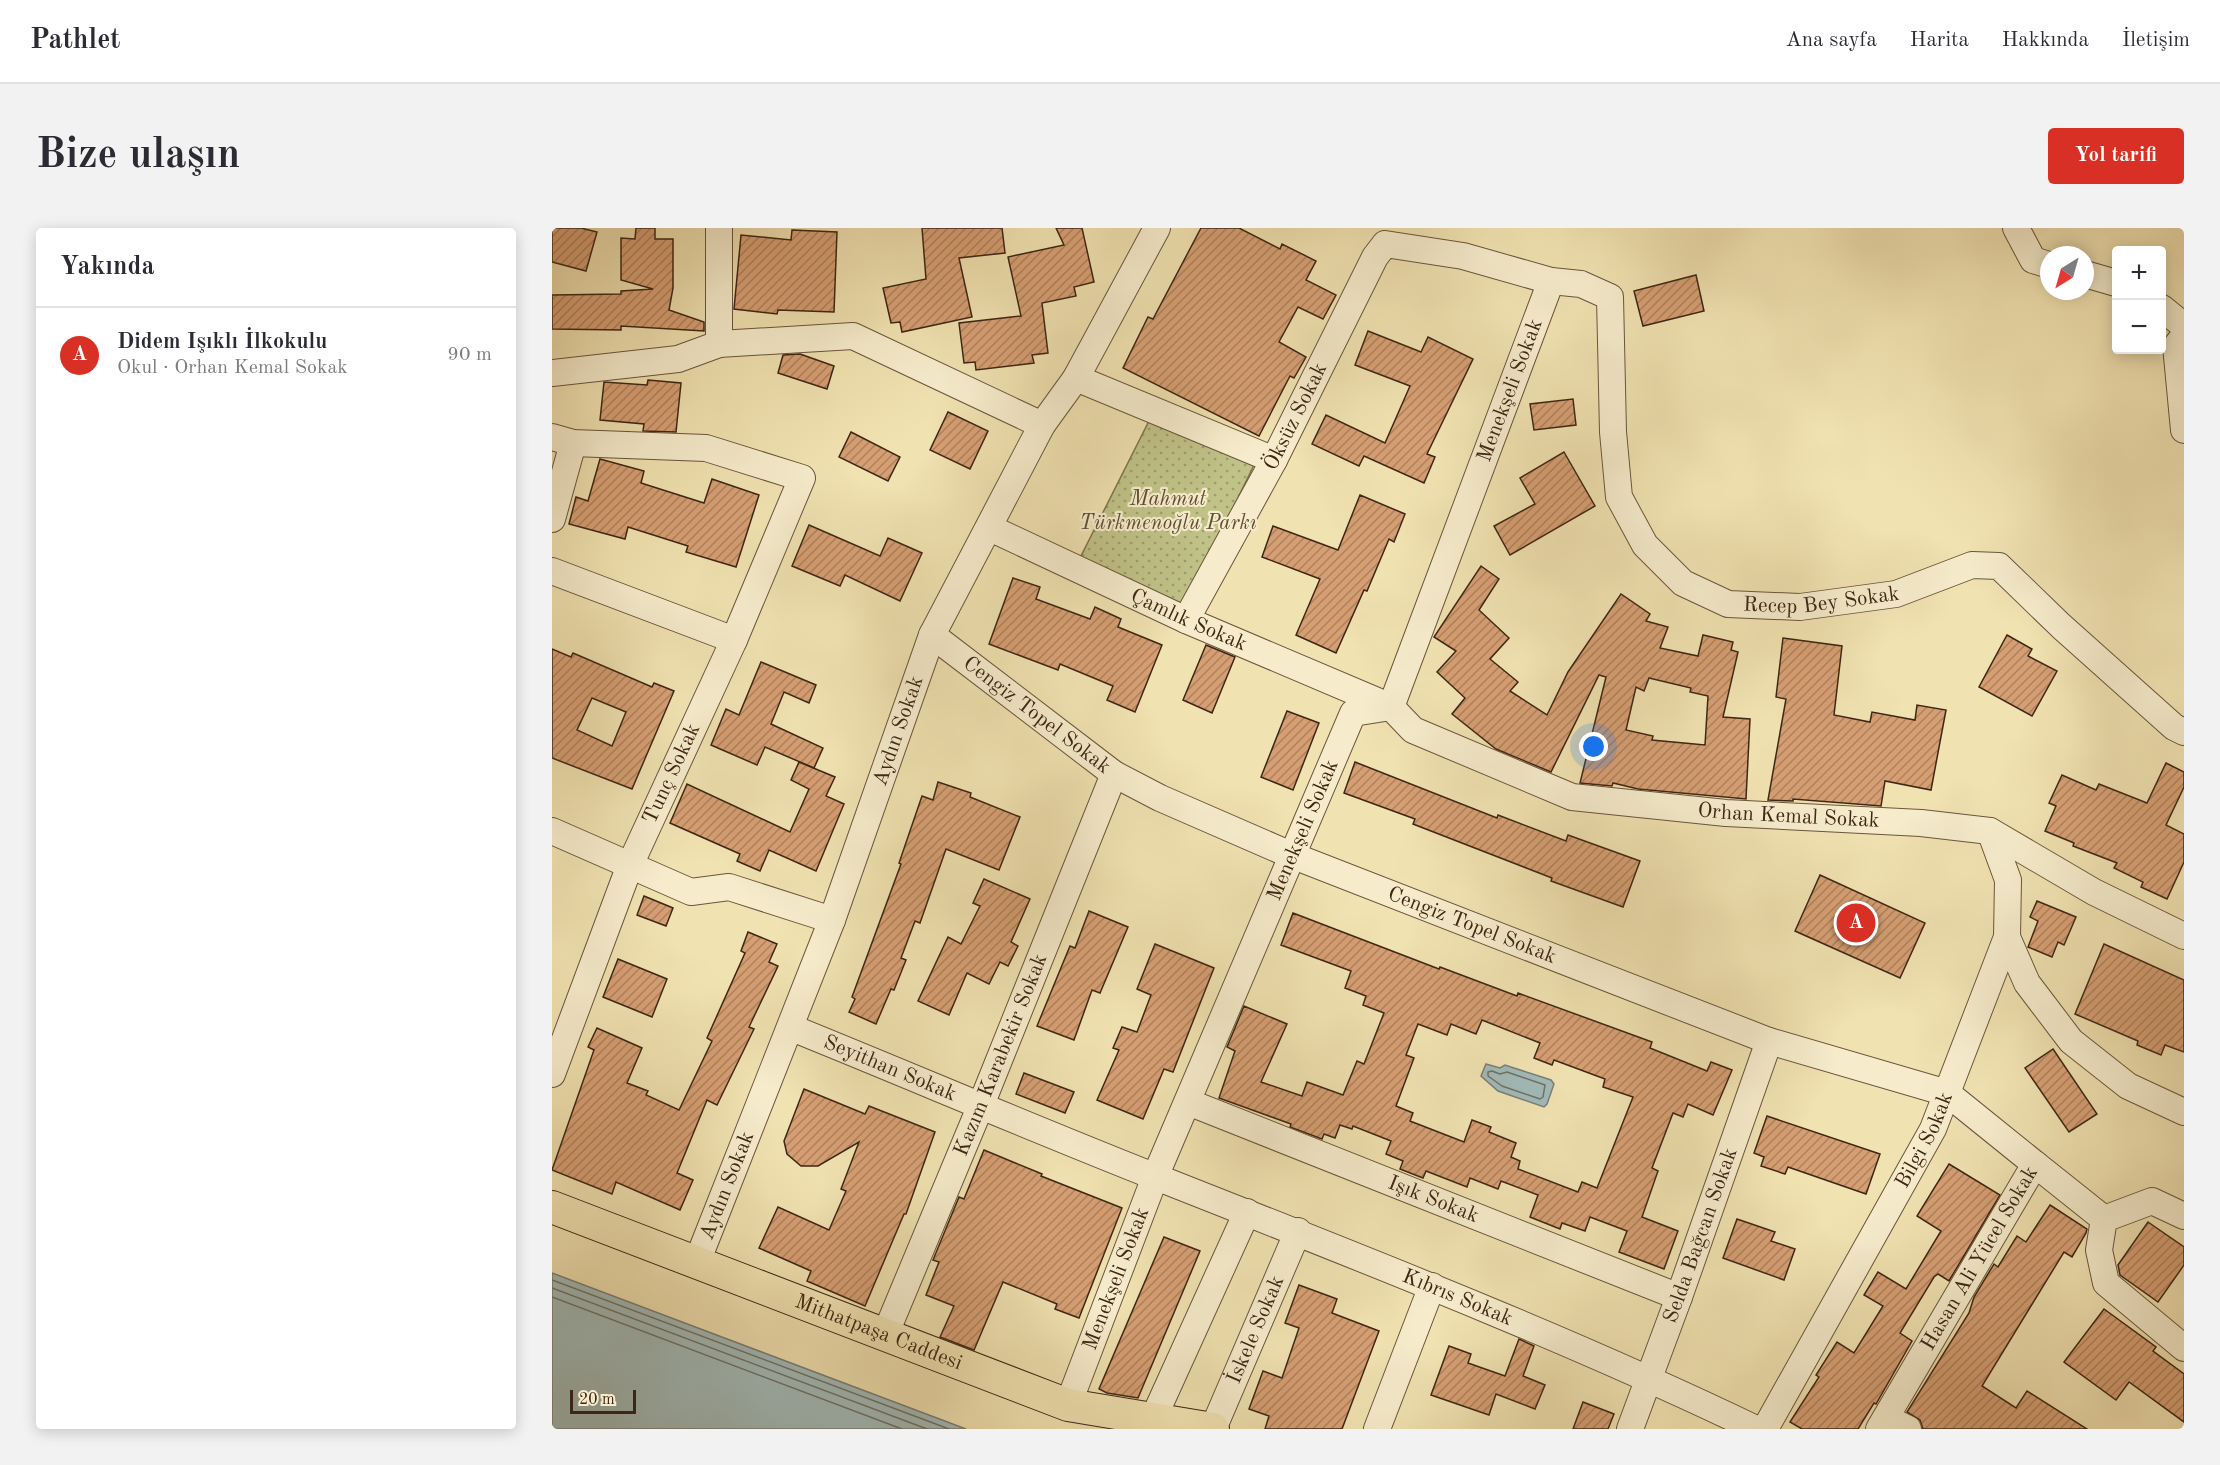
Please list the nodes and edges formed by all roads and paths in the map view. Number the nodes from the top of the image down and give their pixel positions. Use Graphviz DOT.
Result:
graph roads {
  1 [pos="719,228"];
  2 [pos="1157,228"];
  3 [pos="2016,228"];
  4 [pos="1385,244"];
  5 [pos="2040,262"];
  6 [pos="2094,277"];
  7 [pos="1551,281"];
  8 [pos="2112,282"];
  9 [pos="2166,311"];
  10 [pos="2184,326"];
  11 [pos="2184,336"];
  12 [pos="719,344"];
  13 [pos="552,373"];
  14 [pos="1077,378"];
  15 [pos="1042,425"];
  16 [pos="2184,430"];
  17 [pos="562,440"];
  18 [pos="1274,460"];
  19 [pos="552,519"];
  20 [pos="990,528"];
  21 [pos="552,571"];
  22 [pos="1186,620"];
  23 [pos="932,635"];
  24 [pos="734,640"];
  25 [pos="1391,707"];
  26 [pos="2184,732"];
  27 [pos="1114,774"];
  28 [pos="552,831"];
  29 [pos="1990,831"];
  30 [pos="1291,855"];
  31 [pos="630,865"];
  32 [pos="832,920"];
  33 [pos="2184,936"];
  34 [pos="2007,937"];
  35 [pos="792,1028"];
  36 [pos="1769,1041"];
  37 [pos="552,1074"];
  38 [pos="1947,1094"];
  39 [pos="1188,1102"];
  40 [pos="981,1106"];
  41 [pos="2184,1112"];
  42 [pos="2036,1164"];
  43 [pos="1155,1177"];
  44 [pos="552,1207"];
  45 [pos="1247,1212"];
  46 [pos="2184,1216"];
  47 [pos="2104,1219"];
  48 [pos="1298,1231"];
  49 [pos="697,1262"];
  50 [pos="1432,1286"];
  51 [pos="1679,1297"];
  52 [pos="885,1335"];
  53 [pos="2184,1348"];
  54 [pos="1648,1377"];
  55 [pos="1068,1405"];
  56 [pos="1154,1417"];
  57 [pos="1891,1425"];
  58 [pos="1213,1429"];
  59 [pos="1377,1429"];
  60 [pos="1630,1429"];
  61 [pos="1756,1429"];
  62 [pos="1765,1429"];
  1 -- 12 [label="street"];
  2 -- 14 [label="street, Aydın Sokak"];
  3 -- 5 [label="street"];
  4 -- 7 [label="street, Recep Bey Sokak"];
  4 -- 18 [label="street, Öksüz Sokak"];
  6 -- 8 [label="street"];
  7 -- 25 [label="street, Menekşeli Sokak"];
  7 -- 26 [label="street, Recep Bey Sokak"];
  9 -- 10 [label="street"];
  11 -- 16 [label="street"];
  12 -- 13 [label="street"];
  12 -- 15 [label="street"];
  14 -- 15 [label="street, Aydın Sokak"];
  14 -- 18 [label="street"];
  15 -- 20 [label="street, Aydın Sokak"];
  17 -- 19 [label="street"];
  17 -- 24 [label="street, Tunç Sokak"];
  18 -- 22 [label="street, Öksüz Sokak"];
  20 -- 22 [label="street, Çamlık Sokak"];
  20 -- 23 [label="street, Aydın Sokak"];
  21 -- 24 [label="street"];
  22 -- 25 [label="street, Çamlık Sokak"];
  23 -- 27 [label="street, Cengiz Topel Sokak"];
  23 -- 32 [label="street, Aydın Sokak"];
  24 -- 31 [label="street, Tunç Sokak"];
  25 -- 29 [label="street, Orhan Kemal Sokak"];
  25 -- 30 [label="street, Menekşeli Sokak"];
  27 -- 30 [label="street, Cengiz Topel Sokak"];
  27 -- 40 [label="street, Kazım Karabekir Sokak"];
  28 -- 31 [label="street"];
  29 -- 33 [label="street, Orhan Kemal Sokak"];
  29 -- 34 [label="street, Bilgi Sokak"];
  30 -- 36 [label="street, Cengiz Topel Sokak"];
  30 -- 39 [label="street, Menekşeli Sokak"];
  31 -- 32 [label="street"];
  31 -- 37 [label="street, Tunç Sokak"];
  32 -- 35 [label="street, Aydın Sokak"];
  34 -- 38 [label="street, Bilgi Sokak"];
  34 -- 41 [label="street"];
  35 -- 40 [label="street, Seyithan Sokak"];
  35 -- 49 [label="street, Aydın Sokak"];
  36 -- 38 [label="street, Cengiz Topel Sokak"];
  36 -- 51 [label="street, Selda Bağcan Sokak"];
  38 -- 42 [label="street, Cengiz Topel Sokak"];
  38 -- 62 [label="street, Bilgi Sokak"];
  39 -- 43 [label="street, Menekşeli Sokak"];
  39 -- 51 [label="street, Işık Sokak"];
  40 -- 43 [label="street, Seyithan Sokak"];
  40 -- 52 [label="street, Kazım Karabekir Sokak"];
  42 -- 47 [label="street, Hasan Ali Yücel Sokak"];
  42 -- 57 [label="street, Hasan Ali Yücel Sokak"];
  43 -- 45 [label="street, Kıbrıs Sokak"];
  43 -- 55 [label="street, Menekşeli Sokak"];
  44 -- 49 [label="main road, Mithatpaşa Caddesi"];
  45 -- 48 [label="street, Kıbrıs Sokak"];
  45 -- 56 [label="street"];
  46 -- 47 [label="street"];
  47 -- 53 [label="street"];
  48 -- 50 [label="street, Kıbrıs Sokak"];
  48 -- 58 [label="street, İskele Sokak"];
  49 -- 52 [label="main road, Mithatpaşa Caddesi"];
  50 -- 54 [label="street, Kıbrıs Sokak"];
  50 -- 59 [label="street"];
  51 -- 54 [label="street, Selda Bağcan Sokak"];
  52 -- 55 [label="main road, Mithatpaşa Caddesi"];
  54 -- 60 [label="street, Selda Bağcan Sokak"];
  54 -- 61 [label="street, Kıbrıs Sokak"];
  55 -- 56 [label="main road, Mithatpaşa Caddesi"];
  56 -- 58 [label="main road, Mithatpaşa Caddesi"];
}
